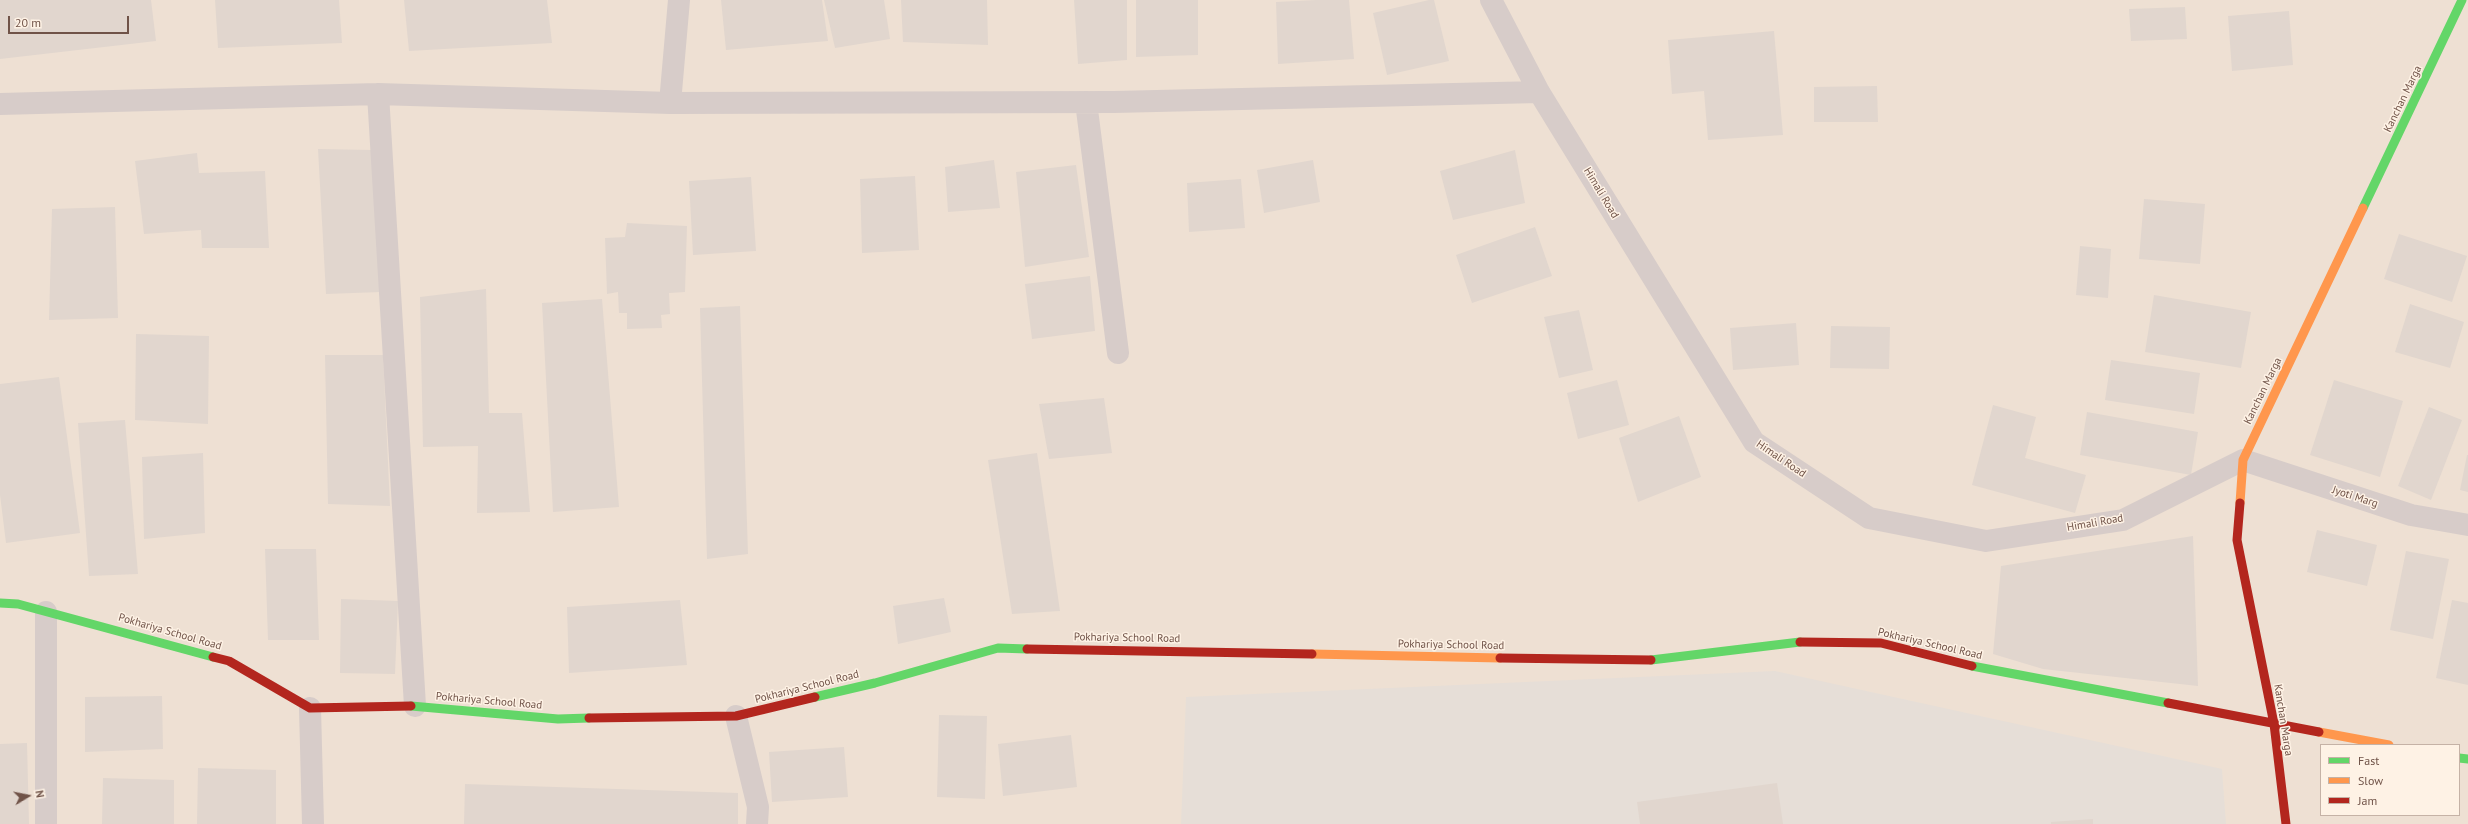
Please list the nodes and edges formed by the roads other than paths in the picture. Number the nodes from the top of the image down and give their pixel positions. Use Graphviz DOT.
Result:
graph roads {
  1 [pos="679,0"];
  2 [pos="1491,0"];
  3 [pos="2464,5"];
  4 [pos="1539,92"];
  5 [pos="378,94"];
  6 [pos="670,102"];
  7 [pos="1086,102"];
  8 [pos="0,104"];
  9 [pos="1118,353"];
  10 [pos="2243,460"];
  11 [pos="2468,525"];
  12 [pos="0,604"];
  13 [pos="46,612"];
  14 [pos="415,706"];
  15 [pos="310,708"];
  16 [pos="736,716"];
  17 [pos="2274,724"];
  18 [pos="2384,744"];
  19 [pos="46,824"];
  20 [pos="313,824"];
  21 [pos="757,824"];
  22 [pos="2286,824"];
  1 -- 6 [label="street"];
  2 -- 4 [label="street, Himali Road"];
  3 -- 10 [label="main road, Kanchan Marga"];
  4 -- 7 [label="street"];
  4 -- 10 [label="street, Himali Road"];
  5 -- 6 [label="street"];
  5 -- 8 [label="street"];
  5 -- 14 [label="street"];
  6 -- 7 [label="street"];
  7 -- 9 [label="street"];
  10 -- 11 [label="street, Jyoti Marg"];
  10 -- 17 [label="main road, Kanchan Marga"];
  12 -- 13 [label="main road, Pokhariya School Road"];
  13 -- 15 [label="main road, Pokhariya School Road"];
  13 -- 19 [label="street"];
  14 -- 15 [label="main road, Pokhariya School Road"];
  14 -- 16 [label="main road, Pokhariya School Road"];
  15 -- 20 [label="street"];
  16 -- 17 [label="main road, Pokhariya School Road"];
  16 -- 21 [label="street"];
  17 -- 18 [label="main road, Pokhariya School Road"];
  17 -- 22 [label="main road, Kanchan Marga"];
}
